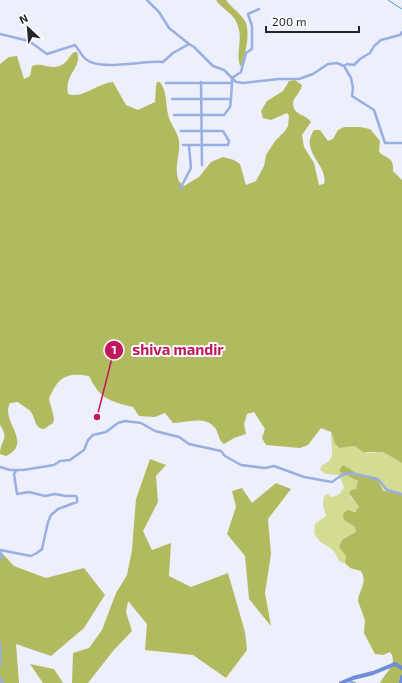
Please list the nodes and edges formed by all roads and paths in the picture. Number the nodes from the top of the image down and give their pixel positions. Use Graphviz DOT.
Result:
graph roads {
  1 [pos="147,0"];
  2 [pos="259,9"];
  3 [pos="402,32"];
  4 [pos="0,34"];
  5 [pos="189,44"];
  6 [pos="344,66"];
  7 [pos="232,78"];
  8 [pos="201,82"];
  9 [pos="166,83"];
  10 [pos="232,83"];
  11 [pos="201,98"];
  12 [pos="172,99"];
  13 [pos="231,99"];
  14 [pos="174,115"];
  15 [pos="201,116"];
  16 [pos="201,130"];
  17 [pos="181,131"];
  18 [pos="402,143"];
  19 [pos="183,145"];
  20 [pos="189,146"];
  21 [pos="200,146"];
  22 [pos="202,165"];
  23 [pos="180,189"];
  24 [pos="0,467"];
  25 [pos="18,470"];
  26 [pos="402,494"];
  27 [pos="0,551"];
  28 [pos="0,560"];
  29 [pos="0,644"];
  30 [pos="0,665"];
  31 [pos="402,668"];
  32 [pos="402,677"];
  33 [pos="0,678"];
  34 [pos="342,682"];
  35 [pos="3,683"];
  36 [pos="355,683"];
  37 [pos="401,683"];
  1 -- 5 [label="street"];
  2 -- 7 [label="street"];
  3 -- 6 [label="street"];
  4 -- 5 [label="street"];
  5 -- 7 [label="street"];
  6 -- 7 [label="street"];
  6 -- 18 [label="street"];
  7 -- 10 [label="street"];
  8 -- 9 [label="street"];
  8 -- 10 [label="street"];
  8 -- 11 [label="street"];
  10 -- 13 [label="street"];
  11 -- 12 [label="street"];
  11 -- 13 [label="street"];
  11 -- 15 [label="street"];
  13 -- 15 [label="street"];
  14 -- 15 [label="street"];
  15 -- 16 [label="street"];
  16 -- 17 [label="street"];
  16 -- 21 [label="street"];
  16 -- 21 [label="street"];
  19 -- 20 [label="street"];
  20 -- 21 [label="street"];
  20 -- 23 [label="street"];
  21 -- 22 [label="street"];
  24 -- 25 [label="street"];
  25 -- 26 [label="street"];
  25 -- 27 [label="street"];
  27 -- 28 [label="street"];
  29 -- 30 [label="street"];
  31 -- 34 [label="street"];
  32 -- 37 [label="street"];
  33 -- 35 [label="street"];
  34 -- 36 [label="street"];
}
